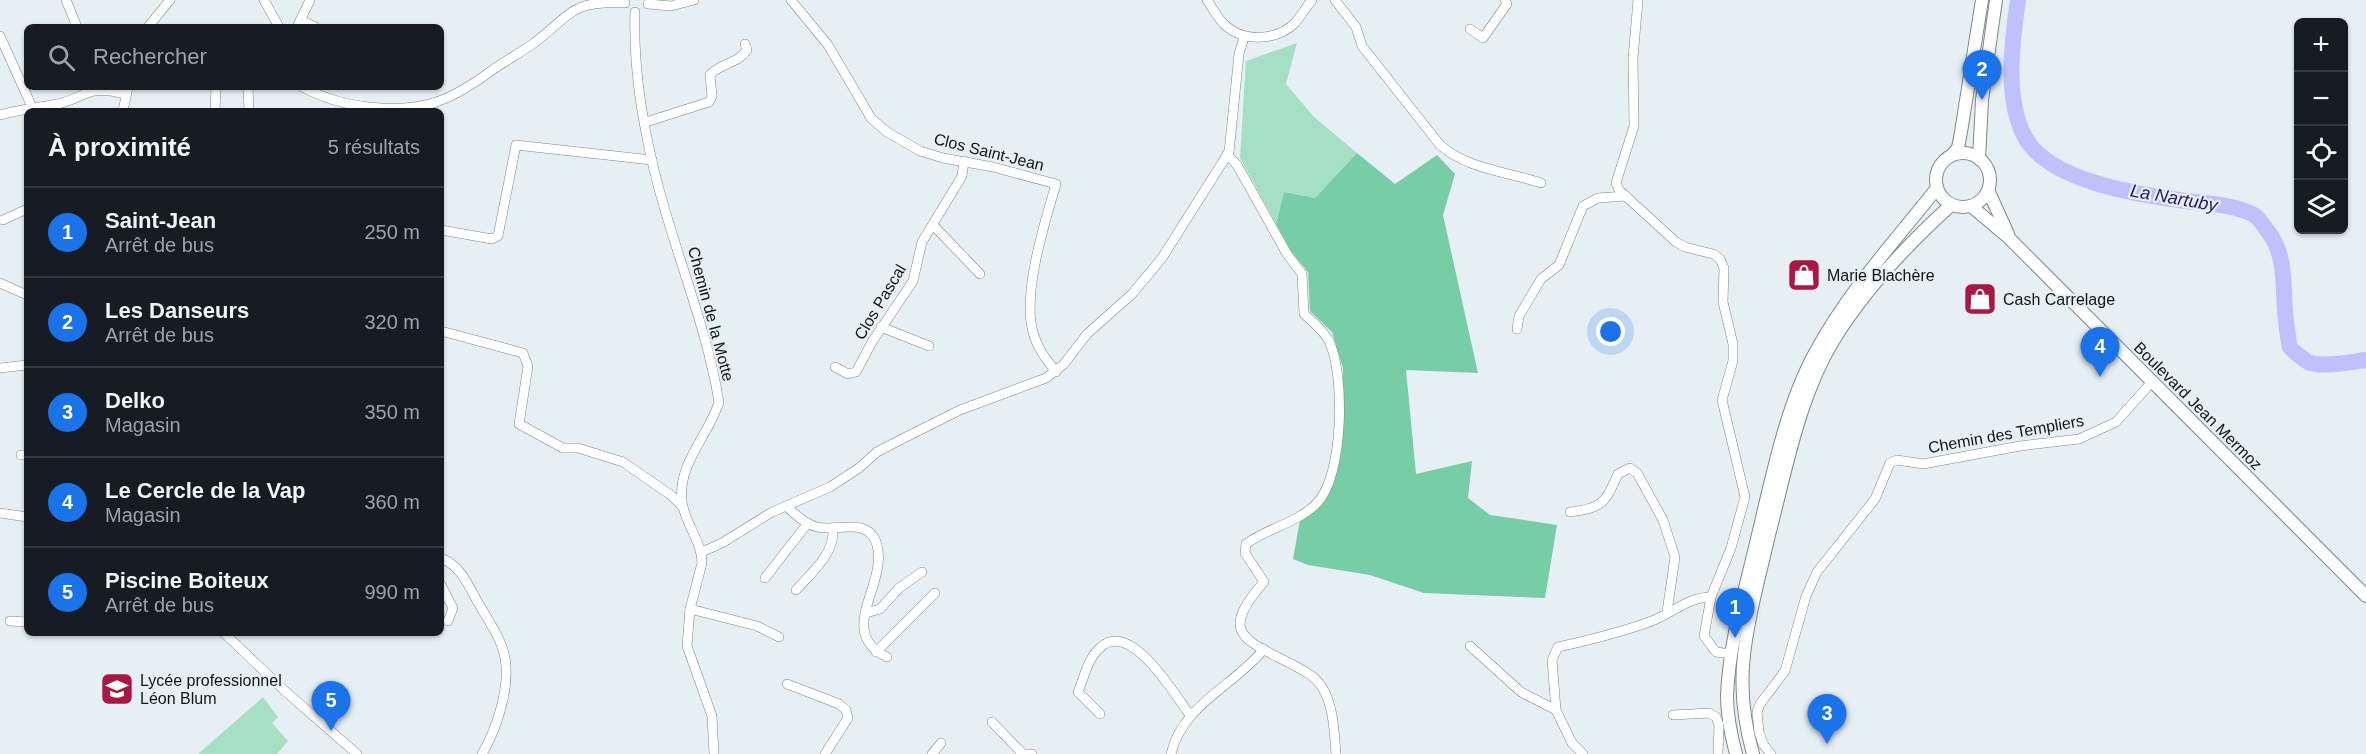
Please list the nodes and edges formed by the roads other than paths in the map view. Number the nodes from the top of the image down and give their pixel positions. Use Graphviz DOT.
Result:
graph roads {
  1 [pos="66,0"];
  2 [pos="170,0"];
  3 [pos="264,0"];
  4 [pos="310,0"];
  5 [pos="694,0"];
  6 [pos="791,0"];
  7 [pos="1207,0"];
  8 [pos="1312,0"];
  9 [pos="1335,0"];
  10 [pos="1505,0"];
  11 [pos="1638,0"];
  12 [pos="1982,0"];
  13 [pos="1996,0"];
  14 [pos="625,1"];
  15 [pos="648,2"];
  16 [pos="635,12"];
  17 [pos="299,23"];
  18 [pos="76,24"];
  19 [pos="150,24"];
  20 [pos="277,24"];
  21 [pos="1470,29"];
  22 [pos="0,36"];
  23 [pos="1244,37"];
  24 [pos="745,44"];
  25 [pos="24,89"];
  26 [pos="24,90"];
  27 [pos="90,90"];
  28 [pos="127,90"];
  29 [pos="216,90"];
  30 [pos="248,90"];
  31 [pos="309,90"];
  32 [pos="32,107"];
  33 [pos="440,107"];
  34 [pos="28,108"];
  35 [pos="124,108"];
  36 [pos="215,108"];
  37 [pos="249,108"];
  38 [pos="353,108"];
  39 [pos="24,109"];
  40 [pos="0,115"];
  41 [pos="646,122"];
  42 [pos="1227,154"];
  43 [pos="1953,154"];
  44 [pos="1979,159"];
  45 [pos="652,160"];
  46 [pos="964,161"];
  47 [pos="1540,183"];
  48 [pos="1937,188"];
  49 [pos="1988,190"];
  50 [pos="1626,196"];
  51 [pos="1951,205"];
  52 [pos="1971,206"];
  53 [pos="24,210"];
  54 [pos="3,220"];
  55 [pos="934,226"];
  56 [pos="444,231"];
  57 [pos="2009,238"];
  58 [pos="980,274"];
  59 [pos="0,283"];
  60 [pos="24,294"];
  61 [pos="881,327"];
  62 [pos="1517,329"];
  63 [pos="444,331"];
  64 [pos="929,346"];
  65 [pos="24,365"];
  66 [pos="835,367"];
  67 [pos="0,368"];
  68 [pos="1056,372"];
  69 [pos="2151,383"];
  70 [pos="786,506"];
  71 [pos="683,507"];
  72 [pos="1570,512"];
  73 [pos="0,513"];
  74 [pos="24,517"];
  75 [pos="808,523"];
  76 [pos="833,528"];
  77 [pos="702,552"];
  78 [pos="444,559"];
  79 [pos="922,572"];
  80 [pos="765,578"];
  81 [pos="796,590"];
  82 [pos="444,591"];
  83 [pos="935,593"];
  84 [pos="2366,596"];
  85 [pos="1711,597"];
  86 [pos="690,609"];
  87 [pos="1667,612"];
  88 [pos="866,613"];
  89 [pos="10,621"];
  90 [pos="448,621"];
  91 [pos="24,622"];
  92 [pos="227,636"];
  93 [pos="779,637"];
  94 [pos="1470,646"];
  95 [pos="1264,649"];
  96 [pos="876,652"];
  97 [pos="1731,654"];
  98 [pos="887,657"];
  99 [pos="788,684"];
  100 [pos="1556,710"];
  101 [pos="1100,714"];
  102 [pos="1190,715"];
  103 [pos="1673,715"];
  104 [pos="992,722"];
  105 [pos="941,743"];
  106 [pos="1021,753"];
  107 [pos="357,754"];
  108 [pos="482,754"];
  109 [pos="714,754"];
  110 [pos="825,754"];
  111 [pos="932,754"];
  112 [pos="1032,754"];
  113 [pos="1171,754"];
  114 [pos="1336,754"];
  115 [pos="1583,754"];
  116 [pos="1718,754"];
  117 [pos="1736,754"];
  118 [pos="1753,754"];
  119 [pos="1771,754"];
  1 -- 18 [label="street"];
  2 -- 19 [label="street"];
  3 -- 20 [label="street"];
  4 -- 17 [label="street"];
  5 -- 15 [label="street"];
  6 -- 46 [label="street, Clos Saint-Jean"];
  7 -- 23 [label="street"];
  8 -- 23 [label="street"];
  9 -- 47 [label="street"];
  10 -- 21 [label="street"];
  11 -- 50 [label="street"];
  12 -- 43 [label="main road"];
  13 -- 44 [label="main road"];
  14 -- 16 [label="street"];
  14 -- 33 [label="street"];
  15 -- 16 [label="street"];
  16 -- 41 [label="street, Chemin de la Motte"];
  22 -- 25 [label="street"];
  23 -- 42 [label="street"];
  24 -- 41 [label="street"];
  26 -- 32 [label="street"];
  27 -- 32 [label="street"];
  28 -- 35 [label="street"];
  29 -- 36 [label="street"];
  30 -- 37 [label="street"];
  31 -- 38 [label="street"];
  32 -- 34 [label="street"];
  39 -- 40 [label="street"];
  41 -- 45 [label="street, Chemin de la Motte"];
  42 -- 68 [label="street"];
  42 -- 95 [label="street"];
  43 -- 44 [label="main road"];
  43 -- 48 [label="main road"];
  44 -- 49 [label="main road"];
  45 -- 56 [label="street"];
  45 -- 71 [label="street, Chemin de la Motte"];
  46 -- 55 [label="street, Clos Pascal"];
  46 -- 68 [label="street, Clos Saint-Jean"];
  48 -- 51 [label="main road"];
  48 -- 97 [label="main road"];
  49 -- 52 [label="main road"];
  49 -- 57 [label="main road, Boulevard Jean Mermoz"];
  50 -- 62 [label="street"];
  50 -- 85 [label="street"];
  51 -- 52 [label="main road"];
  51 -- 118 [label="main road"];
  52 -- 57 [label="main road, Boulevard Jean Mermoz"];
  53 -- 54 [label="street"];
  55 -- 58 [label="street"];
  55 -- 61 [label="street, Clos Pascal"];
  57 -- 69 [label="main road, Boulevard Jean Mermoz"];
  59 -- 60 [label="street"];
  61 -- 64 [label="street"];
  61 -- 66 [label="street, Clos Pascal"];
  63 -- 71 [label="street"];
  65 -- 67 [label="street"];
  68 -- 70 [label="street"];
  69 -- 84 [label="main road, Boulevard Jean Mermoz"];
  69 -- 119 [label="street, Chemin des Templiers"];
  70 -- 75 [label="street"];
  70 -- 77 [label="street"];
  71 -- 77 [label="street, Chemin de la Motte"];
  72 -- 87 [label="street"];
  73 -- 74 [label="street"];
  75 -- 76 [label="street"];
  75 -- 80 [label="street"];
  76 -- 81 [label="street"];
  76 -- 88 [label="street"];
  77 -- 86 [label="street"];
  78 -- 108 [label="street"];
  79 -- 88 [label="street"];
  82 -- 90 [label="street"];
  83 -- 96 [label="street"];
  85 -- 87 [label="street"];
  85 -- 97 [label="street"];
  86 -- 93 [label="street"];
  86 -- 109 [label="street"];
  87 -- 100 [label="street"];
  88 -- 96 [label="street"];
  89 -- 91 [label="street"];
  92 -- 107 [label="street"];
  94 -- 100 [label="street"];
  95 -- 102 [label="street"];
  95 -- 114 [label="street"];
  96 -- 98 [label="street"];
  97 -- 117 [label="main road"];
  99 -- 110 [label="street"];
  100 -- 115 [label="street"];
  101 -- 102 [label="street"];
  102 -- 113 [label="street"];
  103 -- 116 [label="street"];
  104 -- 106 [label="street"];
  105 -- 111 [label="street"];
  106 -- 112 [label="street"];
}
